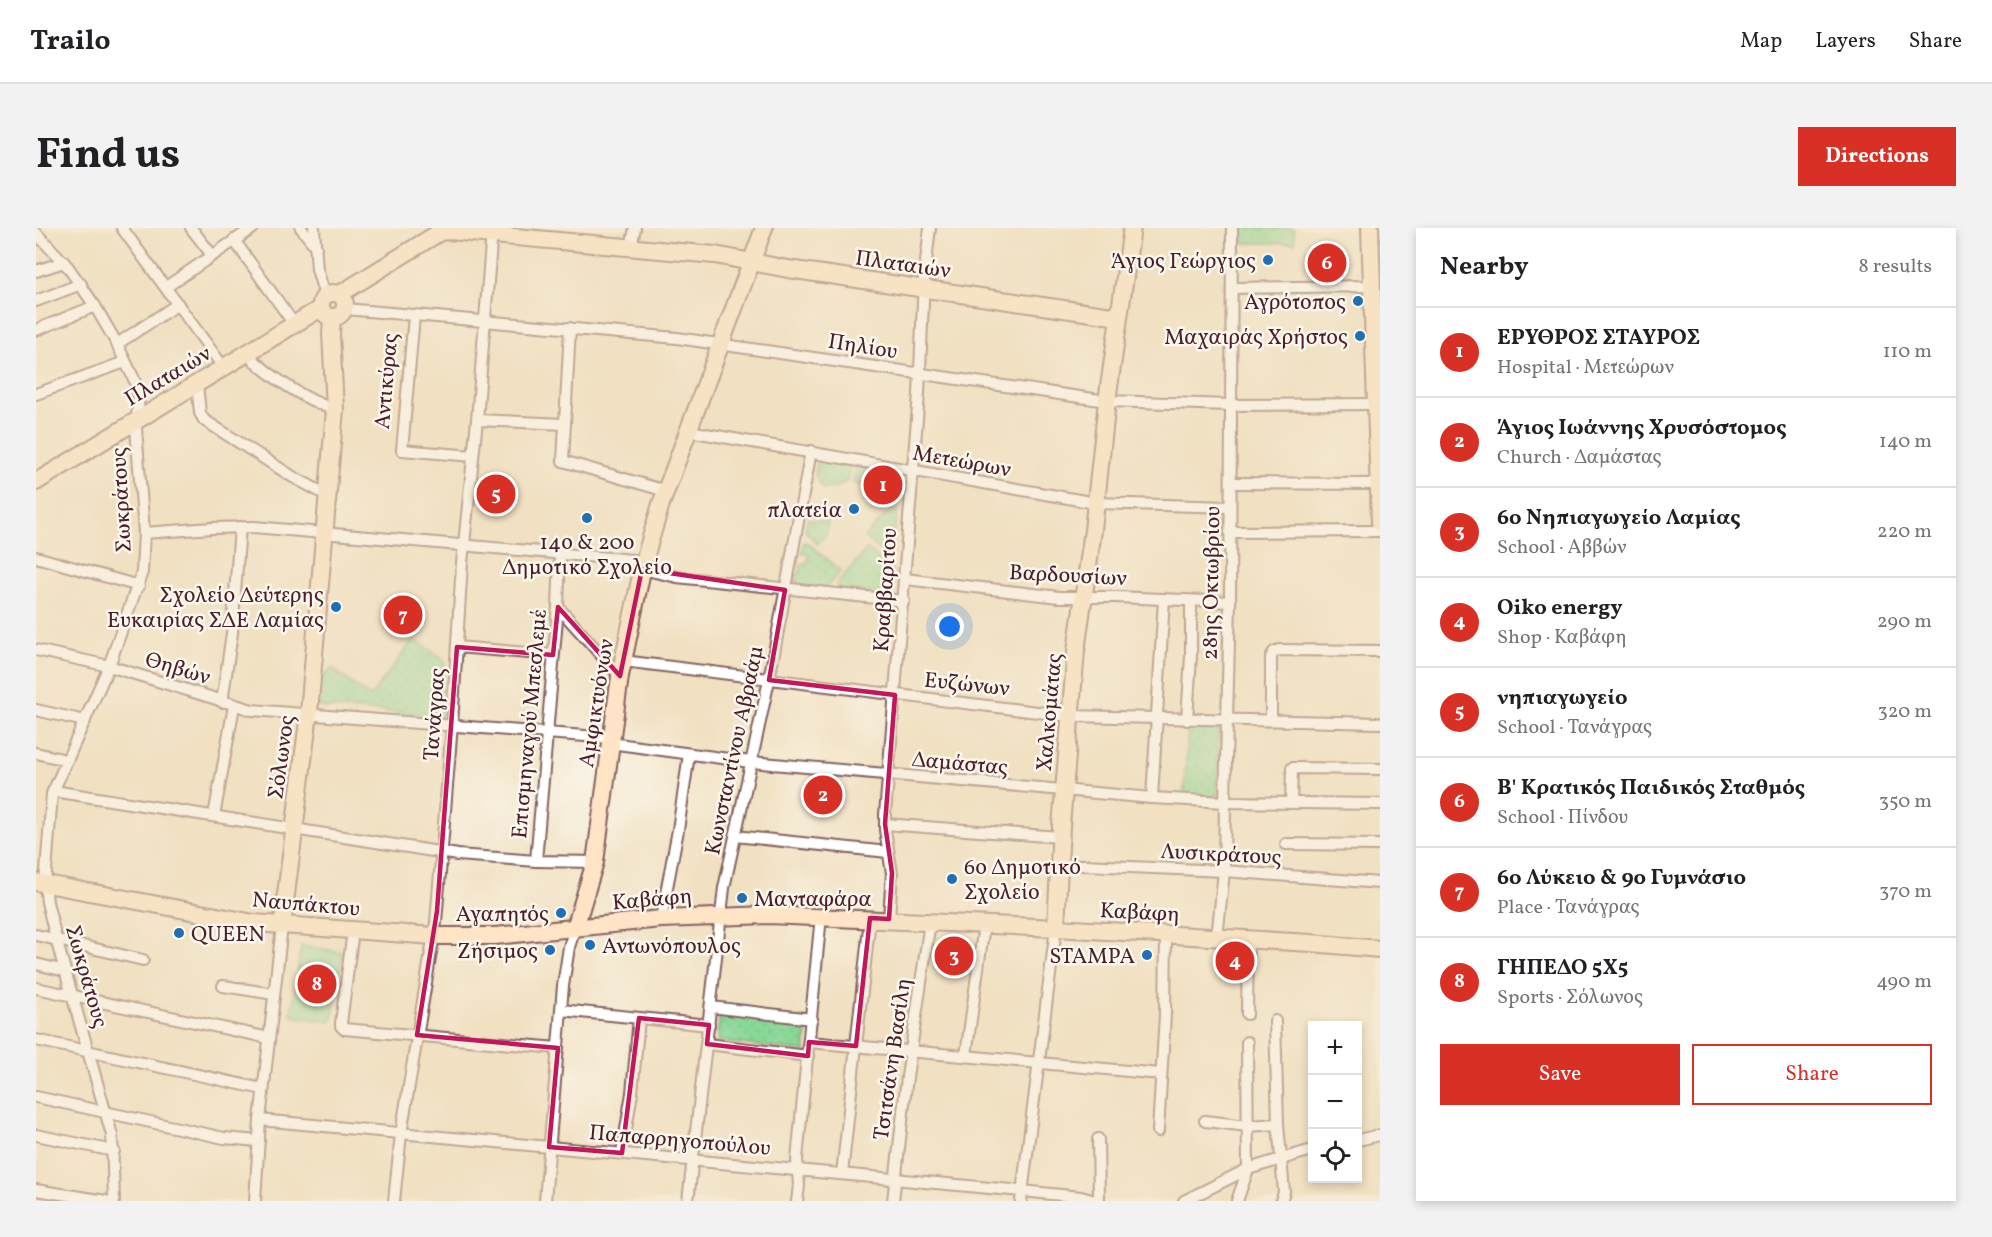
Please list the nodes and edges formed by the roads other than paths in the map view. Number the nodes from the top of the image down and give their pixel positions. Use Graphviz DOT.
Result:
graph roads {
  1 [pos="122,228"];
  2 [pos="190,228"];
  3 [pos="253,228"];
  4 [pos="301,228"];
  5 [pos="314,228"];
  6 [pos="635,228"];
  7 [pos="764,228"];
  8 [pos="930,228"];
  9 [pos="1132,228"];
  10 [pos="1233,228"];
  11 [pos="1370,228"];
  12 [pos="492,231"];
  13 [pos="40,232"];
  14 [pos="420,235"];
  15 [pos="234,240"];
  16 [pos="316,247"];
  17 [pos="631,247"];
  18 [pos="212,255"];
  19 [pos="752,261"];
  20 [pos="64,262"];
  21 [pos="36,271"];
  22 [pos="81,284"];
  23 [pos="166,286"];
  24 [pos="1372,286"];
  25 [pos="1233,288"];
  26 [pos="923,289"];
  27 [pos="36,301"];
  28 [pos="178,304"];
  29 [pos="332,305"];
  30 [pos="95,306"];
  31 [pos="414,316"];
  32 [pos="1119,317"];
  33 [pos="484,321"];
  34 [pos="294,324"];
  35 [pos="570,328"];
  36 [pos="36,330"];
  37 [pos="117,344"];
  38 [pos="722,344"];
  39 [pos="247,354"];
  40 [pos="125,362"];
  41 [pos="224,368"];
  42 [pos="920,374"];
  43 [pos="197,384"];
  44 [pos="1377,393"];
  45 [pos="36,394"];
  46 [pos="1107,401"];
  47 [pos="1230,405"];
  48 [pos="335,409"];
  49 [pos="136,420"];
  50 [pos="477,420"];
  51 [pos="564,424"];
  52 [pos="689,431"];
  53 [pos="811,451"];
  54 [pos="473,456"];
  55 [pos="913,471"];
  56 [pos="36,482"];
  57 [pos="1231,483"];
  58 [pos="1379,484"];
  59 [pos="666,490"];
  60 [pos="327,495"];
  61 [pos="1096,503"];
  62 [pos="1230,507"];
  63 [pos="1380,523"];
  64 [pos="240,527"];
  65 [pos="1380,531"];
  66 [pos="1230,532"];
  67 [pos="144,533"];
  68 [pos="324,533"];
  69 [pos="463,546"];
  70 [pos="560,554"];
  71 [pos="36,557"];
  72 [pos="643,565"];
  73 [pos="905,579"];
  74 [pos="139,586"];
  75 [pos="785,590"];
  76 [pos="1084,597"];
  77 [pos="1164,599"];
  78 [pos="1191,601"];
  79 [pos="904,602"];
  80 [pos="1230,602"];
  81 [pos="558,607"];
  82 [pos="457,647"];
  83 [pos="36,650"];
  84 [pos="1380,651"];
  85 [pos="553,655"];
  86 [pos="109,666"];
  87 [pos="622,668"];
  88 [pos="769,680"];
  89 [pos="895,696"];
  90 [pos="222,702"];
  91 [pos="234,706"];
  92 [pos="36,710"];
  93 [pos="309,713"];
  94 [pos="1070,716"];
  95 [pos="1155,718"];
  96 [pos="1187,720"];
  97 [pos="1226,720"];
  98 [pos="1271,720"];
  99 [pos="84,722"];
  100 [pos="1380,723"];
  101 [pos="452,724"];
  102 [pos="546,732"];
  103 [pos="611,741"];
  104 [pos="36,753"];
  105 [pos="689,754"];
  106 [pos="66,760"];
  107 [pos="751,762"];
  108 [pos="1380,769"];
  109 [pos="889,775"];
  110 [pos="53,790"];
  111 [pos="1064,792"];
  112 [pos="1152,798"];
  113 [pos="1226,802"];
  114 [pos="1291,803"];
  115 [pos="1380,804"];
  116 [pos="214,816"];
  117 [pos="885,824"];
  118 [pos="293,828"];
  119 [pos="735,836"];
  120 [pos="1060,837"];
  121 [pos="1286,844"];
  122 [pos="1380,845"];
  123 [pos="442,851"];
  124 [pos="888,852"];
  125 [pos="536,861"];
  126 [pos="595,862"];
  127 [pos="1059,864"];
  128 [pos="1224,871"];
  129 [pos="40,883"];
  130 [pos="1380,883"];
  131 [pos="721,915"];
  132 [pos="821,916"];
  133 [pos="870,918"];
  134 [pos="661,919"];
  135 [pos="889,919"];
  136 [pos="930,922"];
  137 [pos="984,925"];
  138 [pos="282,926"];
  139 [pos="574,928"];
  140 [pos="1056,928"];
  141 [pos="353,930"];
  142 [pos="36,935"];
  143 [pos="1166,935"];
  144 [pos="434,936"];
  145 [pos="1217,938"];
  146 [pos="56,939"];
  147 [pos="1248,939"];
  148 [pos="1380,949"];
  149 [pos="143,960"];
  150 [pos="36,964"];
  151 [pos="65,971"];
  152 [pos="223,986"];
  153 [pos="36,988"];
  154 [pos="274,994"];
  155 [pos="73,996"];
  156 [pos="711,1007"];
  157 [pos="561,1010"];
  158 [pos="1247,1014"];
  159 [pos="639,1018"];
  160 [pos="812,1019"];
  161 [pos="1275,1021"];
  162 [pos="709,1025"];
  163 [pos="417,1035"];
  164 [pos="269,1038"];
  165 [pos="36,1040"];
  166 [pos="1247,1041"];
  167 [pos="809,1042"];
  168 [pos="707,1044"];
  169 [pos="856,1046"];
  170 [pos="558,1048"];
  171 [pos="911,1051"];
  172 [pos="90,1052"];
  173 [pos="966,1055"];
  174 [pos="808,1056"];
  175 [pos="1038,1062"];
  176 [pos="1161,1074"];
  177 [pos="263,1089"];
  178 [pos="36,1097"];
  179 [pos="107,1113"];
  180 [pos="260,1120"];
  181 [pos="1205,1121"];
  182 [pos="1278,1124"];
  183 [pos="1248,1126"];
  184 [pos="1158,1131"];
  185 [pos="401,1134"];
  186 [pos="36,1135"];
  187 [pos="1380,1135"];
  188 [pos="1098,1138"];
  189 [pos="1362,1139"];
  190 [pos="259,1141"];
  191 [pos="549,1147"];
  192 [pos="114,1151"];
  193 [pos="1308,1151"];
  194 [pos="622,1154"];
  195 [pos="1280,1159"];
  196 [pos="693,1160"];
  197 [pos="1248,1169"];
  198 [pos="797,1170"];
  199 [pos="842,1174"];
  200 [pos="895,1179"];
  201 [pos="36,1190"];
  202 [pos="1022,1196"];
  203 [pos="106,1201"];
  204 [pos="114,1201"];
  205 [pos="255,1201"];
  206 [pos="394,1201"];
  207 [pos="545,1201"];
  208 [pos="688,1201"];
  209 [pos="797,1201"];
  210 [pos="893,1201"];
  211 [pos="1097,1201"];
  212 [pos="1184,1201"];
  213 [pos="1237,1201"];
  214 [pos="1281,1201"];
  1 -- 23 [label="street"];
  2 -- 18 [label="street"];
  3 -- 15 [label="street"];
  4 -- 16 [label="street"];
  5 -- 16 [label="street, Σόλωνος"];
  6 -- 17 [label="street"];
  7 -- 19 [label="street, Αμφικτυόνων"];
  8 -- 26 [label="street, Κραββαρίτου"];
  9 -- 32 [label="street, Χαλκομάτας"];
  10 -- 25 [label="street, 28ης Οκτωβρίου"];
  11 -- 24 [label="street"];
  12 -- 14 [label="street, Πλαταιών"];
  12 -- 17 [label="street, Πλαταιών"];
  12 -- 33 [label="street, Τανάγρας"];
  13 -- 20 [label="street, Σωκράτους"];
  14 -- 29 [label="street, Πλαταιών"];
  15 -- 18 [label="street"];
  15 -- 34 [label="street"];
  16 -- 29 [label="street, Σόλωνος"];
  17 -- 19 [label="street, Πλαταιών"];
  18 -- 23 [label="street"];
  19 -- 26 [label="street, Πλαταιών"];
  19 -- 38 [label="street, Αμφικτυόνων"];
  20 -- 21 [label="street"];
  20 -- 22 [label="street, Σωκράτους"];
  22 -- 27 [label="street"];
  22 -- 30 [label="street, Σωκράτους"];
  23 -- 28 [label="street"];
  24 -- 25 [label="street"];
  24 -- 44 [label="street"];
  25 -- 47 [label="street, 28ης Οκτωβρίου"];
  26 -- 32 [label="street, Πλαταιών"];
  26 -- 42 [label="street, Κραββαρίτου"];
  28 -- 37 [label="street"];
  28 -- 41 [label="street"];
  29 -- 31 [label="street, Πηλίου"];
  29 -- 34 [label="street, Πλαταιών"];
  29 -- 48 [label="street, Σόλωνος"];
  30 -- 36 [label="street"];
  30 -- 37 [label="street, Σωκράτους"];
  31 -- 33 [label="street, Πηλίου"];
  31 -- 54 [label="street, Αντικύρας"];
  32 -- 46 [label="street, Χαλκομάτας"];
  33 -- 35 [label="street, Πηλίου"];
  33 -- 50 [label="street, Τανάγρας"];
  34 -- 39 [label="street, Πλαταιών"];
  35 -- 38 [label="street, Πηλίου"];
  35 -- 51 [label="street"];
  37 -- 40 [label="street, Σωκράτους"];
  38 -- 42 [label="street, Πηλίου"];
  38 -- 52 [label="street, Αμφικτυόνων"];
  39 -- 41 [label="street, Πλαταιών"];
  39 -- 48 [label="street"];
  40 -- 45 [label="street"];
  40 -- 49 [label="street, Σωκράτους"];
  41 -- 43 [label="street, Πλαταιών"];
  42 -- 46 [label="street, Πηλίου"];
  42 -- 55 [label="street, Κραββαρίτου"];
  43 -- 49 [label="street, Πλαταιών"];
  43 -- 60 [label="street"];
  44 -- 47 [label="street, Πηλίου"];
  44 -- 58 [label="street"];
  46 -- 47 [label="street, Πηλίου"];
  46 -- 61 [label="street, Χαλκομάτας"];
  47 -- 57 [label="street, 28ης Οκτωβρίου"];
  48 -- 60 [label="street, Σόλωνος"];
  49 -- 56 [label="street, Πλαταιών"];
  49 -- 67 [label="street, Σωκράτους"];
  50 -- 51 [label="street"];
  50 -- 54 [label="street, Τανάγρας"];
  51 -- 59 [label="street"];
  52 -- 53 [label="street, Μετεώρων"];
  52 -- 59 [label="street, Αμφικτυόνων"];
  53 -- 55 [label="street, Μετεώρων"];
  53 -- 75 [label="street, Κωνσταντίνου Αβραάμ"];
  54 -- 69 [label="street, Τανάγρας"];
  55 -- 61 [label="street, Μετεώρων"];
  55 -- 73 [label="street, Κραββαρίτου"];
  57 -- 58 [label="street"];
  57 -- 62 [label="street, 28ης Οκτωβρίου"];
  58 -- 63 [label="street"];
  59 -- 72 [label="street, Αμφικτυόνων"];
  60 -- 68 [label="street, Σόλωνος"];
  61 -- 62 [label="street, Μετεώρων"];
  61 -- 76 [label="street, Χαλκομάτας"];
  62 -- 66 [label="street, 28ης Οκτωβρίου"];
  64 -- 67 [label="street"];
  64 -- 68 [label="street"];
  64 -- 90 [label="street"];
  65 -- 66 [label="street"];
  66 -- 80 [label="street, 28ης Οκτωβρίου"];
  67 -- 74 [label="street, Σωκράτους"];
  68 -- 69 [label="street"];
  68 -- 93 [label="street, Σόλωνος"];
  69 -- 70 [label="street"];
  69 -- 82 [label="street, Τανάγρας"];
  70 -- 72 [label="street"];
  70 -- 81 [label="street, Επισμηναγού Μπεσλεμέ"];
  71 -- 74 [label="street"];
  72 -- 75 [label="street"];
  72 -- 87 [label="street, Αμφικτυόνων"];
  73 -- 76 [label="street, Βαρδουσίων"];
  73 -- 79 [label="street, Κραββαρίτου"];
  74 -- 86 [label="street, Σωκράτους"];
  75 -- 79 [label="street"];
  75 -- 88 [label="street, Κωνσταντίνου Αβραάμ"];
  76 -- 77 [label="street, Βαρδουσίων"];
  76 -- 94 [label="street, Χαλκομάτας"];
  77 -- 78 [label="street, Βαρδουσίων"];
  77 -- 95 [label="street"];
  78 -- 80 [label="street, Βαρδουσίων"];
  78 -- 96 [label="street"];
  79 -- 89 [label="street, Κραββαρίτου"];
  80 -- 97 [label="street, 28ης Οκτωβρίου"];
  81 -- 85 [label="street, Επισμηναγού Μπεσλεμέ"];
  81 -- 87 [label="street"];
  82 -- 85 [label="street"];
  82 -- 101 [label="street, Τανάγρας"];
  83 -- 86 [label="street, Θηβών"];
  84 -- 98 [label="street"];
  85 -- 102 [label="street, Επισμηναγού Μπεσλεμέ"];
  86 -- 90 [label="street, Θηβών"];
  86 -- 99 [label="street, Σωκράτους"];
  87 -- 88 [label="street, Ευζώνων"];
  87 -- 103 [label="street, Αμφικτυόνων"];
  88 -- 89 [label="street, Ευζώνων"];
  88 -- 107 [label="street, Κωνσταντίνου Αβραάμ"];
  89 -- 94 [label="street, Ευζώνων"];
  89 -- 109 [label="street, Κραββαρίτου"];
  90 -- 91 [label="street, Θηβών"];
  91 -- 93 [label="street, Θηβών"];
  91 -- 116 [label="street"];
  92 -- 99 [label="street"];
  93 -- 101 [label="street, Δαμάστας"];
  93 -- 118 [label="street, Σόλωνος"];
  94 -- 95 [label="street, Ευζώνων"];
  94 -- 111 [label="street, Χαλκομάτας"];
  95 -- 96 [label="street, Ευζώνων"];
  95 -- 112 [label="street"];
  96 -- 97 [label="street, Ευζώνων"];
  97 -- 98 [label="street, Ευζώνων"];
  97 -- 113 [label="street, 28ης Οκτωβρίου"];
  98 -- 100 [label="street, Ευζώνων"];
  99 -- 106 [label="street, Σωκράτους"];
  101 -- 102 [label="street, Δαμάστας"];
  101 -- 123 [label="street, Τανάγρας"];
  102 -- 103 [label="street, Δαμάστας"];
  102 -- 125 [label="street, Επισμηναγού Μπεσλεμέ"];
  103 -- 105 [label="street, Δαμάστας"];
  103 -- 126 [label="street, Αμφικτυόνων"];
  104 -- 106 [label="street"];
  105 -- 107 [label="street, Δαμάστας"];
  105 -- 134 [label="street"];
  106 -- 110 [label="street, Σωκράτους"];
  107 -- 109 [label="street, Δαμάστας"];
  107 -- 119 [label="street, Κωνσταντίνου Αβραάμ"];
  108 -- 114 [label="street"];
  109 -- 111 [label="street, Δαμάστας"];
  109 -- 117 [label="street, Κραββαρίτου"];
  110 -- 116 [label="street"];
  110 -- 129 [label="street, Σωκράτους"];
  111 -- 112 [label="street, Δαμάστας"];
  111 -- 120 [label="street, Χαλκομάτας"];
  112 -- 113 [label="street, Δαμάστας"];
  113 -- 114 [label="street, Δαμάστας"];
  113 -- 128 [label="street, 28ης Οκτωβρίου"];
  114 -- 115 [label="street, Δαμάστας"];
  116 -- 118 [label="street"];
  117 -- 120 [label="street"];
  117 -- 124 [label="street, Κραββαρίτου"];
  118 -- 123 [label="street"];
  118 -- 138 [label="street, Σόλωνος"];
  119 -- 124 [label="street"];
  119 -- 131 [label="street, Κωνσταντίνου Αβραάμ"];
  120 -- 127 [label="street, Χαλκομάτας"];
  121 -- 122 [label="street"];
  123 -- 125 [label="street"];
  123 -- 144 [label="street, Τανάγρας"];
  124 -- 135 [label="street, Κραββαρίτου"];
  125 -- 126 [label="street"];
  126 -- 139 [label="street, Αμφικτυόνων"];
  127 -- 128 [label="street, Λυσικράτους"];
  127 -- 140 [label="street, Χαλκομάτας"];
  128 -- 130 [label="street, Λυσικράτους"];
  128 -- 145 [label="street, 28ης Οκτωβρίου"];
  129 -- 138 [label="street, Ναυπάκτου"];
  129 -- 146 [label="street, Σωκράτους"];
  131 -- 132 [label="street, Καβάφη"];
  131 -- 134 [label="street, Καβάφη"];
  131 -- 156 [label="street, Κωνσταντίνου Αβραάμ"];
  132 -- 133 [label="street, Καβάφη"];
  132 -- 160 [label="street"];
  133 -- 135 [label="street, Καβάφη"];
  133 -- 169 [label="street"];
  134 -- 139 [label="street, Καβάφη"];
  135 -- 136 [label="street, Καβάφη"];
  136 -- 137 [label="street, Καβάφη"];
  136 -- 171 [label="street, Τσιτσάνη Βασίλη"];
  137 -- 140 [label="street, Καβάφη"];
  137 -- 173 [label="street"];
  138 -- 141 [label="street, Ναυπάκτου"];
  138 -- 154 [label="street, Σόλωνος"];
  139 -- 144 [label="street, Ναυπάκτου"];
  139 -- 157 [label="street, Αμφικτυόνων"];
  140 -- 143 [label="street, Καβάφη"];
  140 -- 175 [label="street, Χαλκομάτας"];
  141 -- 144 [label="street, Ναυπάκτου"];
  141 -- 163 [label="street"];
  142 -- 146 [label="street"];
  143 -- 145 [label="street, Καβάφη"];
  143 -- 176 [label="street"];
  144 -- 163 [label="street, Τανάγρας"];
  145 -- 147 [label="street, Καβάφη"];
  146 -- 149 [label="street"];
  146 -- 151 [label="street, Σωκράτους"];
  147 -- 148 [label="street, Καβάφη"];
  147 -- 158 [label="street"];
  150 -- 151 [label="street"];
  151 -- 155 [label="street, Σωκράτους"];
  152 -- 154 [label="street"];
  153 -- 155 [label="street"];
  154 -- 164 [label="street, Σόλωνος"];
  155 -- 164 [label="street"];
  155 -- 172 [label="street, Σωκράτους"];
  156 -- 160 [label="street"];
  156 -- 162 [label="street, Κωνσταντίνου Αβραάμ"];
  157 -- 159 [label="street"];
  157 -- 170 [label="street, Αμφικτυόνων"];
  159 -- 162 [label="street"];
  159 -- 194 [label="street"];
  160 -- 167 [label="street"];
  161 -- 182 [label="street"];
  162 -- 168 [label="street, Κωνσταντίνου Αβραάμ"];
  163 -- 170 [label="street"];
  163 -- 185 [label="street, Τανάγρας"];
  164 -- 177 [label="street, Σόλωνος"];
  165 -- 172 [label="street"];
  166 -- 183 [label="street"];
  167 -- 169 [label="street"];
  167 -- 174 [label="street"];
  168 -- 174 [label="street"];
  168 -- 196 [label="street, Κωνσταντίνου Αβραάμ"];
  169 -- 171 [label="street"];
  169 -- 199 [label="street"];
  170 -- 191 [label="street, Αμφικτυόνων"];
  171 -- 173 [label="street"];
  171 -- 200 [label="street, Τσιτσάνη Βασίλη"];
  172 -- 177 [label="street"];
  172 -- 179 [label="street, Σωκράτους"];
  173 -- 175 [label="street"];
  174 -- 198 [label="street"];
  175 -- 176 [label="street"];
  175 -- 202 [label="street, Χαλκομάτας"];
  176 -- 184 [label="street"];
  177 -- 180 [label="street, Σόλωνος"];
  178 -- 179 [label="street"];
  179 -- 190 [label="street"];
  179 -- 192 [label="street, Σωκράτους"];
  180 -- 185 [label="street, Παπαρρηγοπούλου"];
  180 -- 190 [label="street, Σόλωνος"];
  181 -- 183 [label="street"];
  182 -- 183 [label="street"];
  182 -- 195 [label="street"];
  183 -- 197 [label="street"];
  185 -- 191 [label="street, Παπαρρηγοπούλου"];
  185 -- 206 [label="street, Τανάγρας"];
  186 -- 192 [label="street"];
  187 -- 189 [label="street"];
  188 -- 211 [label="street"];
  190 -- 205 [label="street, Σόλωνος"];
  191 -- 194 [label="street, Παπαρρηγοπούλου"];
  191 -- 207 [label="street, Αμφικτυόνων"];
  192 -- 204 [label="street, Σωκράτους"];
  193 -- 195 [label="street"];
  194 -- 196 [label="street, Παπαρρηγοπούλου"];
  195 -- 197 [label="street"];
  195 -- 214 [label="street"];
  196 -- 198 [label="street, Παπαρρηγοπούλου"];
  196 -- 208 [label="street, Κωνσταντίνου Αβραάμ"];
  197 -- 212 [label="street"];
  197 -- 213 [label="street"];
  198 -- 199 [label="street, Παπαρρηγοπούλου"];
  198 -- 209 [label="street"];
  199 -- 200 [label="street, Παπαρρηγοπούλου"];
  200 -- 202 [label="street, Παπαρρηγοπούλου"];
  200 -- 210 [label="street, Τσιτσάνη Βασίλη"];
  201 -- 203 [label="street"];
  202 -- 211 [label="street, Παπαρρηγοπούλου"];
}
